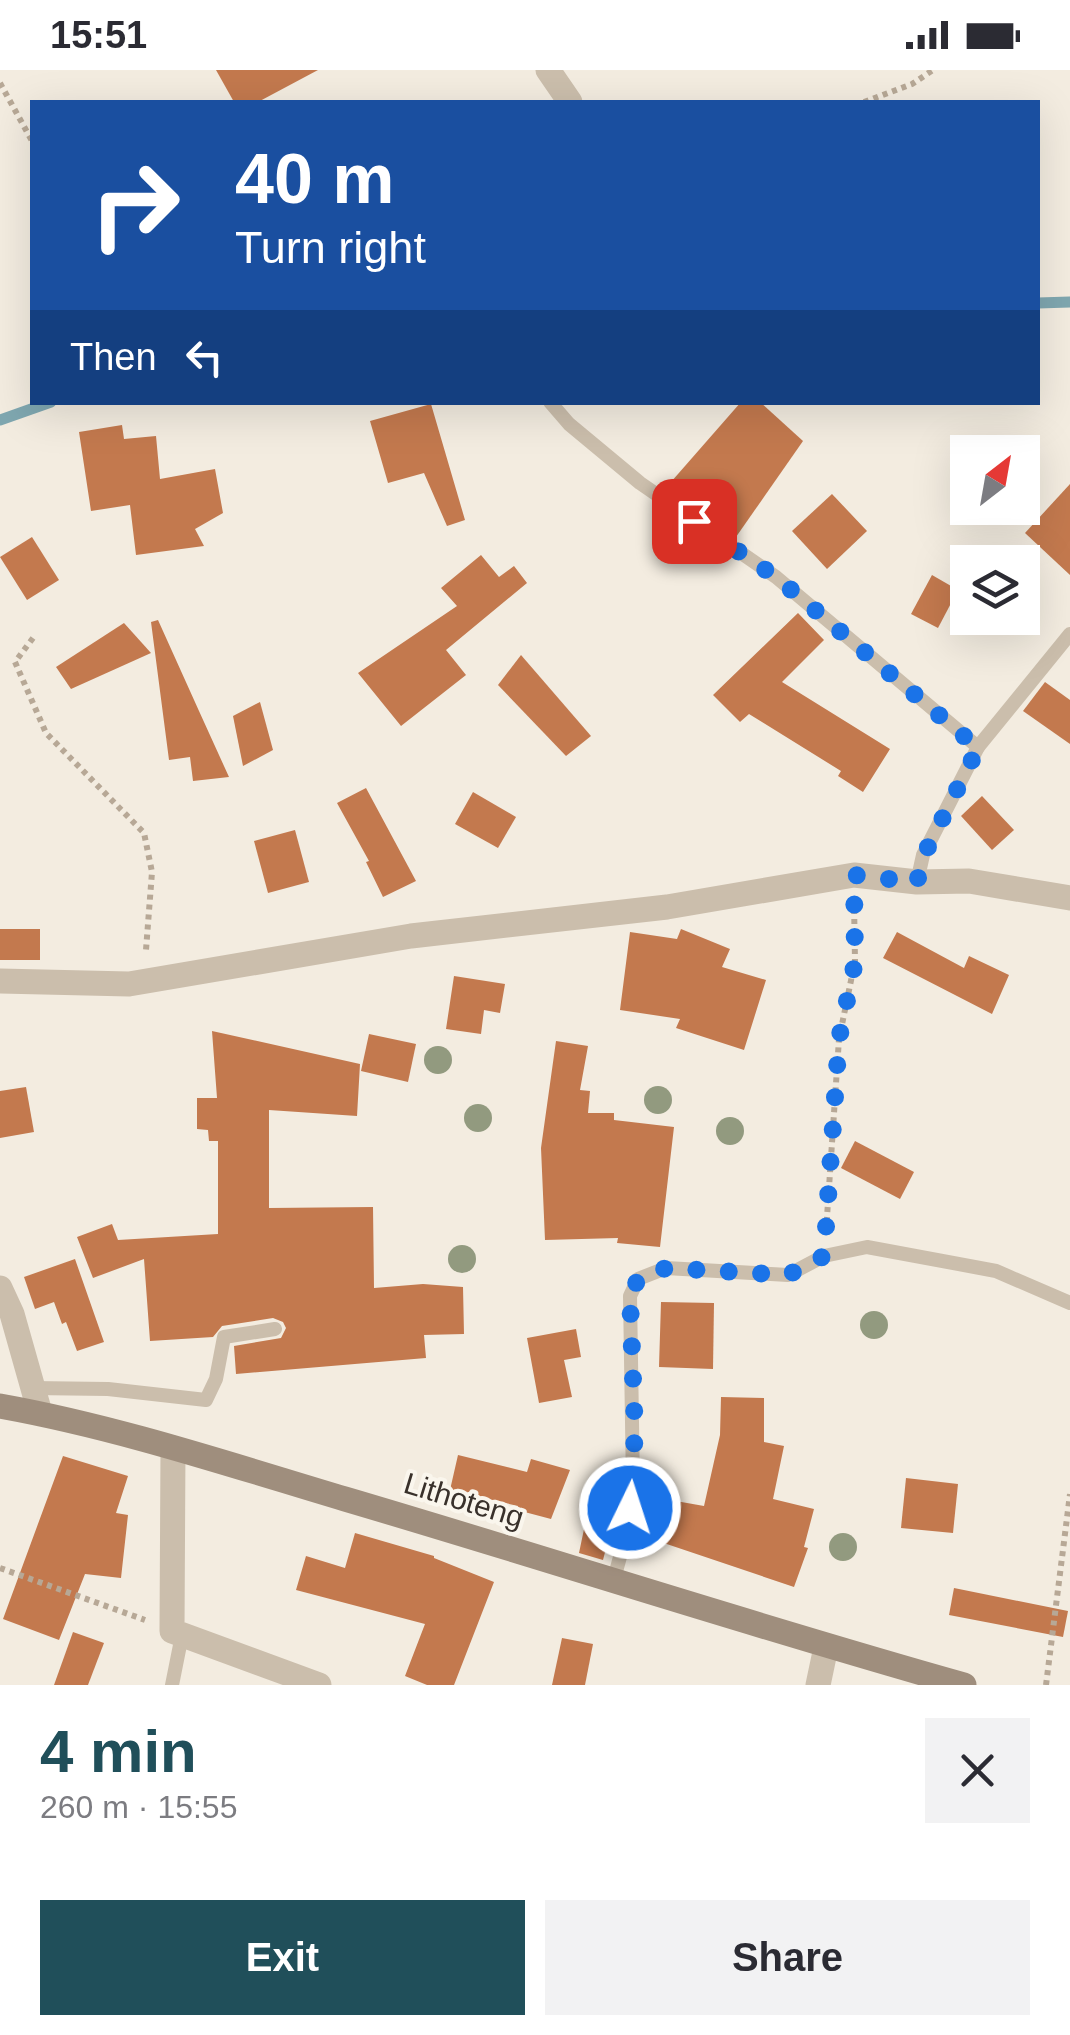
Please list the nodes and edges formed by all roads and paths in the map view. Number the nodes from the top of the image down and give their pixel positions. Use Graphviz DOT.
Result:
graph roads {
  1 [pos="548,70"];
  2 [pos="933,70"];
  3 [pos="0,82"];
  4 [pos="569,100"];
  5 [pos="869,100"];
  6 [pos="30,137"];
  7 [pos="553,405"];
  8 [pos="1070,634"];
  9 [pos="33,638"];
  10 [pos="978,748"];
  11 [pos="854,875"];
  12 [pos="917,882"];
  13 [pos="1070,898"];
  14 [pos="0,981"];
  15 [pos="143,982"];
  16 [pos="824,1256"];
  17 [pos="0,1288"];
  18 [pos="1070,1303"];
  19 [pos="274,1329"];
  20 [pos="32,1388"];
  21 [pos="0,1406"];
  22 [pos="40,1413"];
  23 [pos="173,1448"];
  24 [pos="1070,1494"];
  25 [pos="0,1568"];
  26 [pos="614,1579"];
  27 [pos="177,1633"];
  28 [pos="826,1646"];
  29 [pos="273,1676"];
  30 [pos="172,1685"];
  31 [pos="319,1685"];
  32 [pos="818,1685"];
  33 [pos="964,1685"];
  34 [pos="1046,1685"];
  1 -- 4 [label="street"];
  2 -- 5 [label="path"];
  3 -- 6 [label="path"];
  7 -- 10 [label="lane"];
  8 -- 10 [label="lane"];
  9 -- 15 [label="path"];
  10 -- 12 [label="lane"];
  11 -- 12 [label="street"];
  11 -- 15 [label="street"];
  11 -- 16 [label="path"];
  12 -- 13 [label="street"];
  14 -- 15 [label="street"];
  16 -- 18 [label="lane"];
  16 -- 26 [label="lane"];
  17 -- 20 [label="street"];
  19 -- 20 [label="lane"];
  20 -- 22 [label="street"];
  21 -- 22 [label="main road, Lithoteng"];
  22 -- 23 [label="main road, Lithoteng"];
  23 -- 26 [label="main road, Lithoteng"];
  23 -- 27 [label="street"];
  24 -- 34 [label="path"];
  25 -- 27 [label="path"];
  26 -- 28 [label="main road, Lithoteng"];
  27 -- 29 [label="street"];
  27 -- 30 [label="lane"];
  28 -- 32 [label="street"];
  28 -- 33 [label="main road, Lithoteng"];
  29 -- 31 [label="street"];
}
